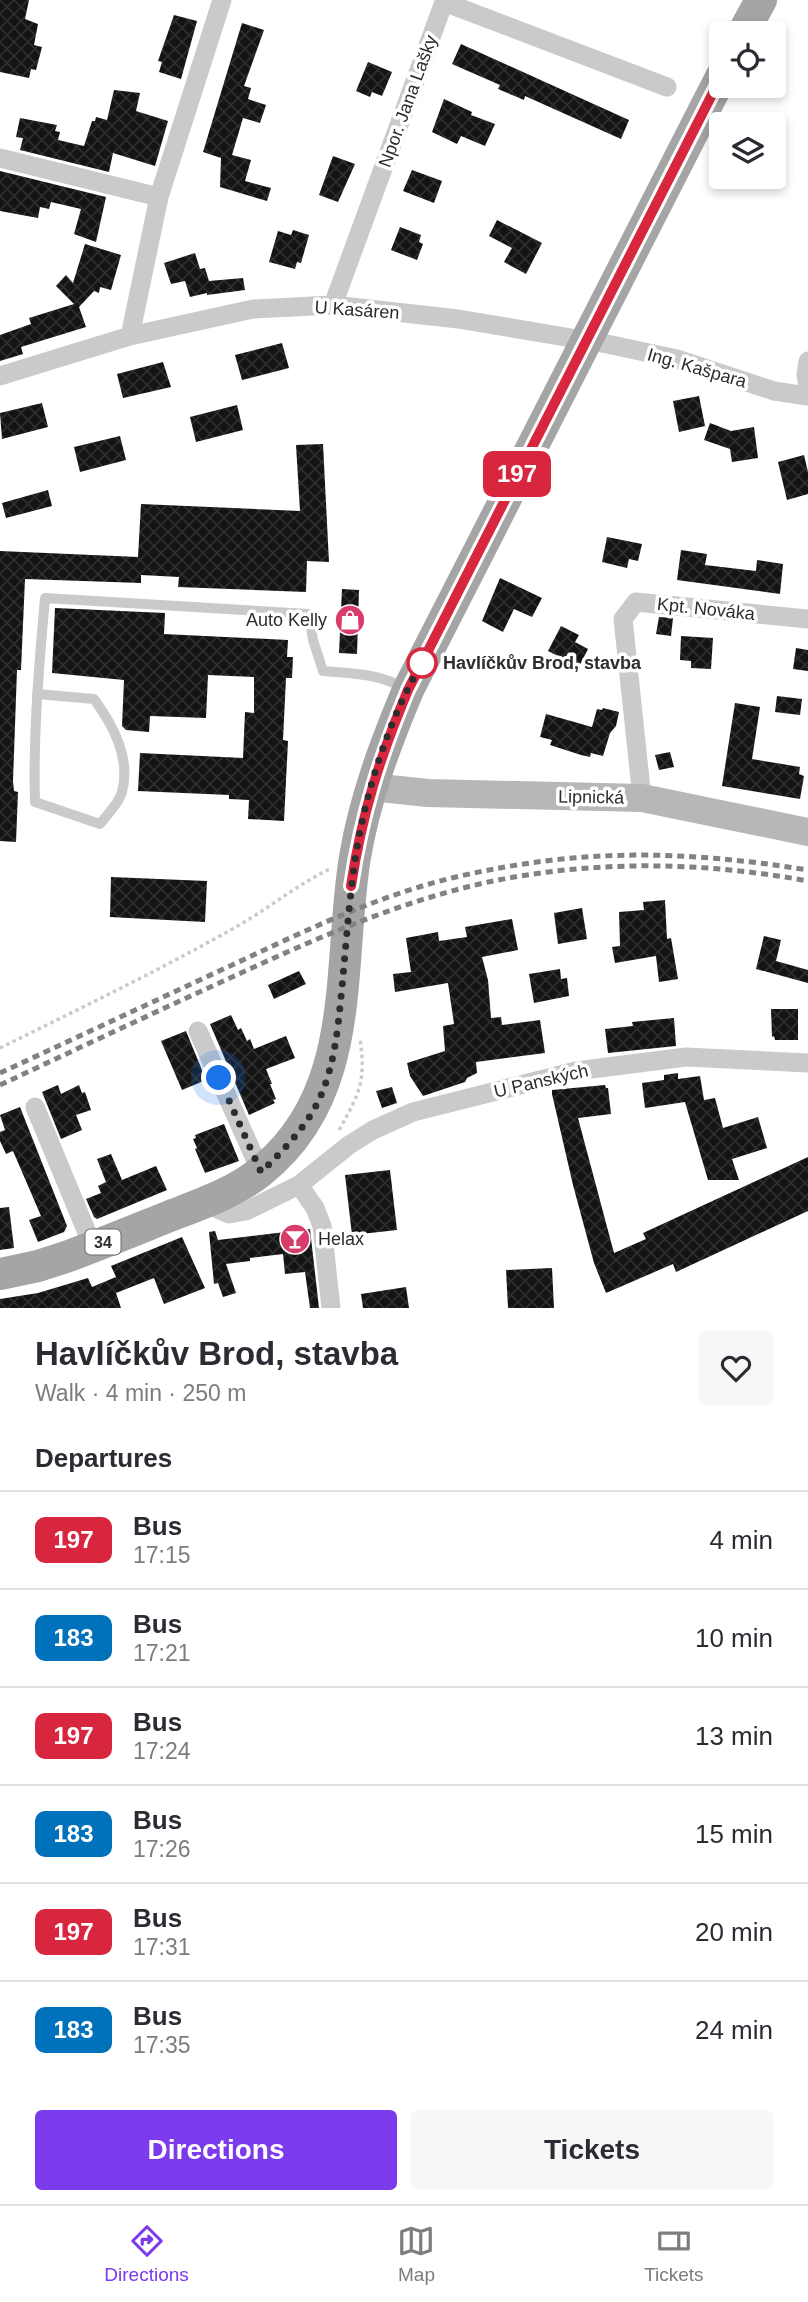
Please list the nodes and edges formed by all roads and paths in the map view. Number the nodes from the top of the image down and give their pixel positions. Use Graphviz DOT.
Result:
graph roads {
  1 [pos="222,0"];
  2 [pos="761,0"];
  3 [pos="750,21"];
  4 [pos="667,87"];
  5 [pos="710,98"];
  6 [pos="0,158"];
  7 [pos="159,197"];
  8 [pos="333,305"];
  9 [pos="130,336"];
  10 [pos="585,341"];
  11 [pos="808,361"];
  12 [pos="0,376"];
  13 [pos="808,386"];
  14 [pos="808,396"];
  15 [pos="808,619"];
  16 [pos="408,690"];
  17 [pos="37,694"];
  18 [pos="371,787"];
  19 [pos="642,798"];
  20 [pos="808,832"];
  21 [pos="353,871"];
  22 [pos="198,1031"];
  23 [pos="0,1048"];
  24 [pos="807,1064"];
  25 [pos="35,1107"];
  26 [pos="261,1172"];
  27 [pos="299,1185"];
  28 [pos="204,1203"];
  29 [pos="93,1247"];
  30 [pos="0,1274"];
  31 [pos="331,1308"];
  1 -- 7 [label="street"];
  2 -- 3 [label="main road"];
  4 -- 8 [label="street, Npor. Jana Lašky"];
  5 -- 10 [label="main road, 34"];
  6 -- 7 [label="street"];
  7 -- 9 [label="street"];
  8 -- 9 [label="street, U Kasáren"];
  8 -- 10 [label="street, U Kasáren"];
  9 -- 12 [label="street, U Kasáren"];
  10 -- 14 [label="street, Ing. Kašpara"];
  10 -- 16 [label="main road, 34"];
  11 -- 13 [label="street"];
  15 -- 19 [label="street, Kpt. Nováka"];
  16 -- 17 [label="lane"];
  16 -- 18 [label="main road, 34"];
  17 -- 17 [label="lane"];
  18 -- 19 [label="street, Lipnická"];
  18 -- 21 [label="main road, 34"];
  19 -- 20 [label="street, Lipnická"];
  21 -- 23 [label="path"];
  21 -- 26 [label="main road, 34"];
  22 -- 26 [label="street"];
  24 -- 27 [label="street, U Panských"];
  25 -- 29 [label="street"];
  26 -- 28 [label="main road, 34"];
  27 -- 28 [label="street, U Panských"];
  27 -- 31 [label="street"];
  28 -- 29 [label="main road, 34"];
  29 -- 30 [label="main road, 34"];
}
